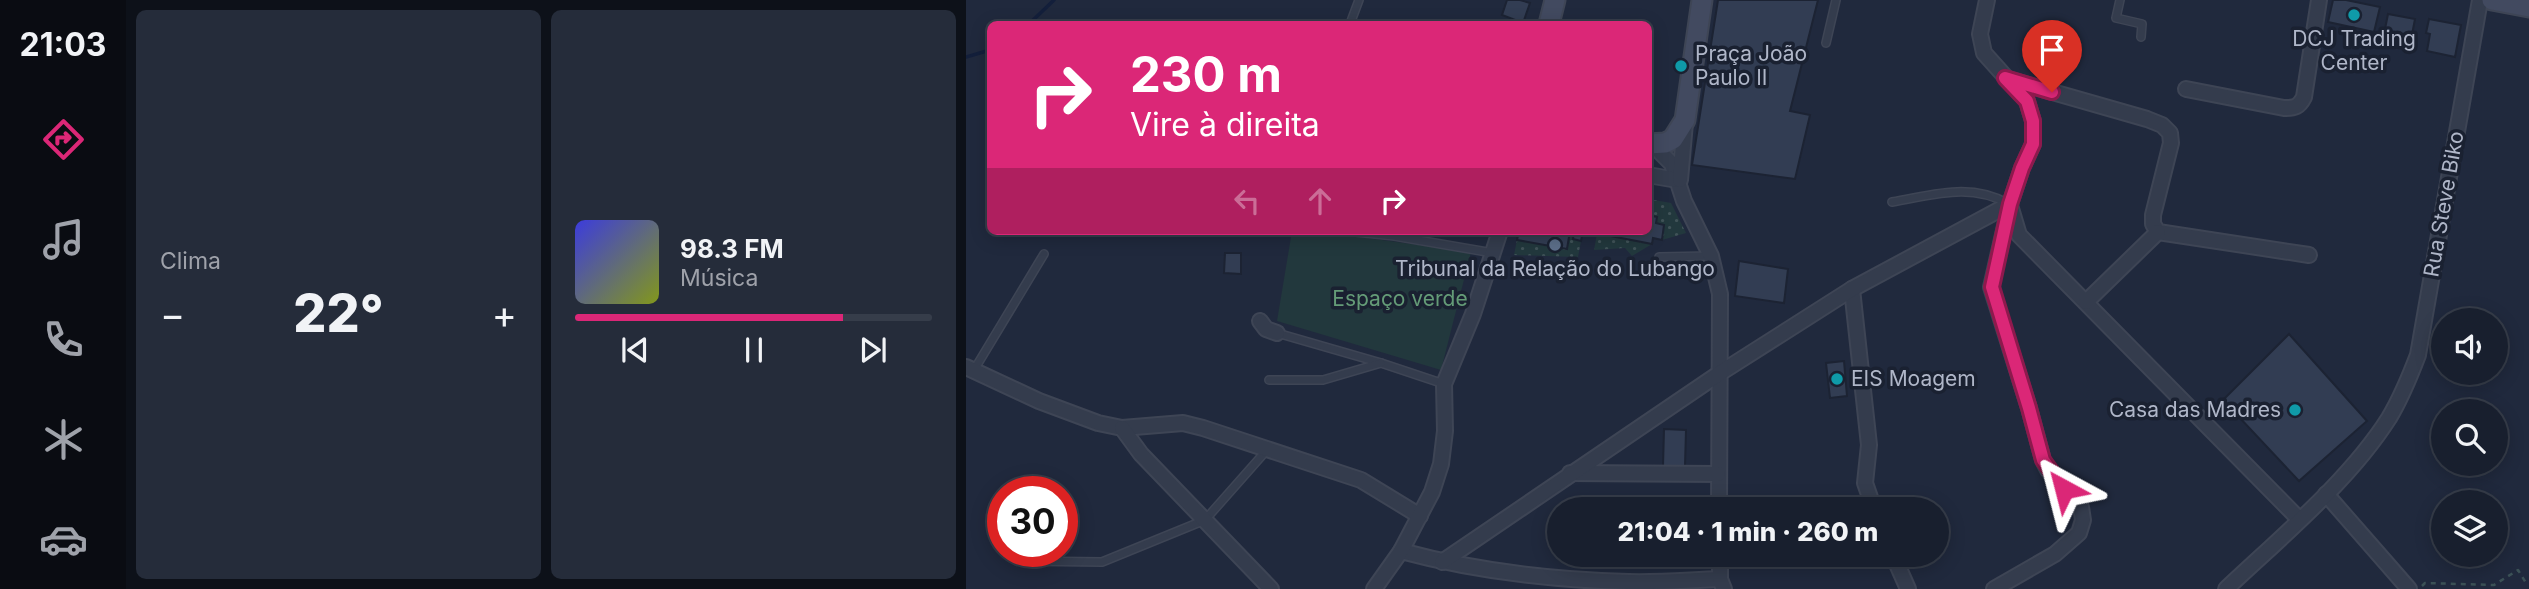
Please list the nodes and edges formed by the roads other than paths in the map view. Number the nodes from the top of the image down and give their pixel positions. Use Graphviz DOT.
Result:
graph roads {
  1 [pos="1359,0"];
  2 [pos="1555,0"];
  3 [pos="1702,0"];
  4 [pos="1836,0"];
  5 [pos="1987,0"];
  6 [pos="2120,0"];
  7 [pos="2319,0"];
  8 [pos="2480,0"];
  9 [pos="2492,0"];
  10 [pos="2529,7"];
  11 [pos="1351,21"];
  12 [pos="1550,21"];
  13 [pos="2141,37"];
  14 [pos="1826,43"];
  15 [pos="2005,78"];
  16 [pos="2186,89"];
  17 [pos="1685,120"];
  18 [pos="1652,145"];
  19 [pos="1652,146"];
  20 [pos="1652,176"];
  21 [pos="1678,184"];
  22 [pos="1892,202"];
  23 [pos="2010,204"];
  24 [pos="2158,232"];
  25 [pos="1404,235"];
  26 [pos="1499,235"];
  27 [pos="1494,253"];
  28 [pos="1044,254"];
  29 [pos="2309,255"];
  30 [pos="1711,256"];
  31 [pos="1659,257"];
  32 [pos="1852,289"];
  33 [pos="2086,302"];
  34 [pos="1261,321"];
  35 [pos="1277,333"];
  36 [pos="1381,363"];
  37 [pos="970,369"];
  38 [pos="1720,373"];
  39 [pos="1269,380"];
  40 [pos="1444,384"];
  41 [pos="1122,428"];
  42 [pos="1266,451"];
  43 [pos="1570,474"];
  44 [pos="1718,474"];
  45 [pos="2326,494"];
  46 [pos="1719,497"];
  47 [pos="1870,497"];
  48 [pos="1420,516"];
  49 [pos="2299,519"];
  50 [pos="1205,520"];
  51 [pos="1401,551"];
  52 [pos="1078,562"];
  53 [pos="1442,562"];
  54 [pos="1898,567"];
  55 [pos="1722,584"];
  56 [pos="1271,589"];
  57 [pos="1374,589"];
  58 [pos="1908,589"];
  59 [pos="1994,589"];
  60 [pos="2226,589"];
  61 [pos="2409,589"];
  1 -- 11 [label="lane"];
  2 -- 12 [label="street"];
  3 -- 17 [label="street"];
  4 -- 14 [label="lane"];
  5 -- 15 [label="street"];
  6 -- 13 [label="lane"];
  7 -- 16 [label="street"];
  8 -- 45 [label="street, Rua Steve Biko"];
  9 -- 10 [label="street"];
  15 -- 23 [label="street"];
  15 -- 24 [label="street"];
  17 -- 18 [label="street"];
  17 -- 21 [label="street"];
  19 -- 21 [label="street"];
  20 -- 21 [label="street"];
  21 -- 30 [label="street"];
  22 -- 23 [label="lane"];
  23 -- 32 [label="street"];
  23 -- 33 [label="street"];
  23 -- 59 [label="street"];
  24 -- 29 [label="street"];
  24 -- 33 [label="street"];
  25 -- 27 [label="lane"];
  26 -- 27 [label="street"];
  27 -- 40 [label="street"];
  28 -- 37 [label="lane"];
  30 -- 31 [label="lane"];
  30 -- 38 [label="street"];
  32 -- 38 [label="street"];
  32 -- 47 [label="street"];
  33 -- 49 [label="street"];
  34 -- 35 [label="street"];
  35 -- 36 [label="lane"];
  36 -- 39 [label="lane"];
  36 -- 40 [label="lane"];
  37 -- 41 [label="street"];
  38 -- 43 [label="street"];
  38 -- 44 [label="street"];
  40 -- 48 [label="street"];
  41 -- 42 [label="street"];
  41 -- 50 [label="street"];
  42 -- 48 [label="street"];
  42 -- 50 [label="lane"];
  43 -- 44 [label="street"];
  43 -- 53 [label="street"];
  44 -- 46 [label="street"];
  45 -- 49 [label="street, Rua Steve Biko"];
  45 -- 61 [label="street"];
  48 -- 51 [label="street"];
  49 -- 60 [label="street, Rua Steve Biko"];
  50 -- 52 [label="lane"];
  50 -- 56 [label="street"];
  51 -- 53 [label="street"];
  51 -- 57 [label="street"];
  53 -- 55 [label="street"];
  54 -- 58 [label="street"];
}
